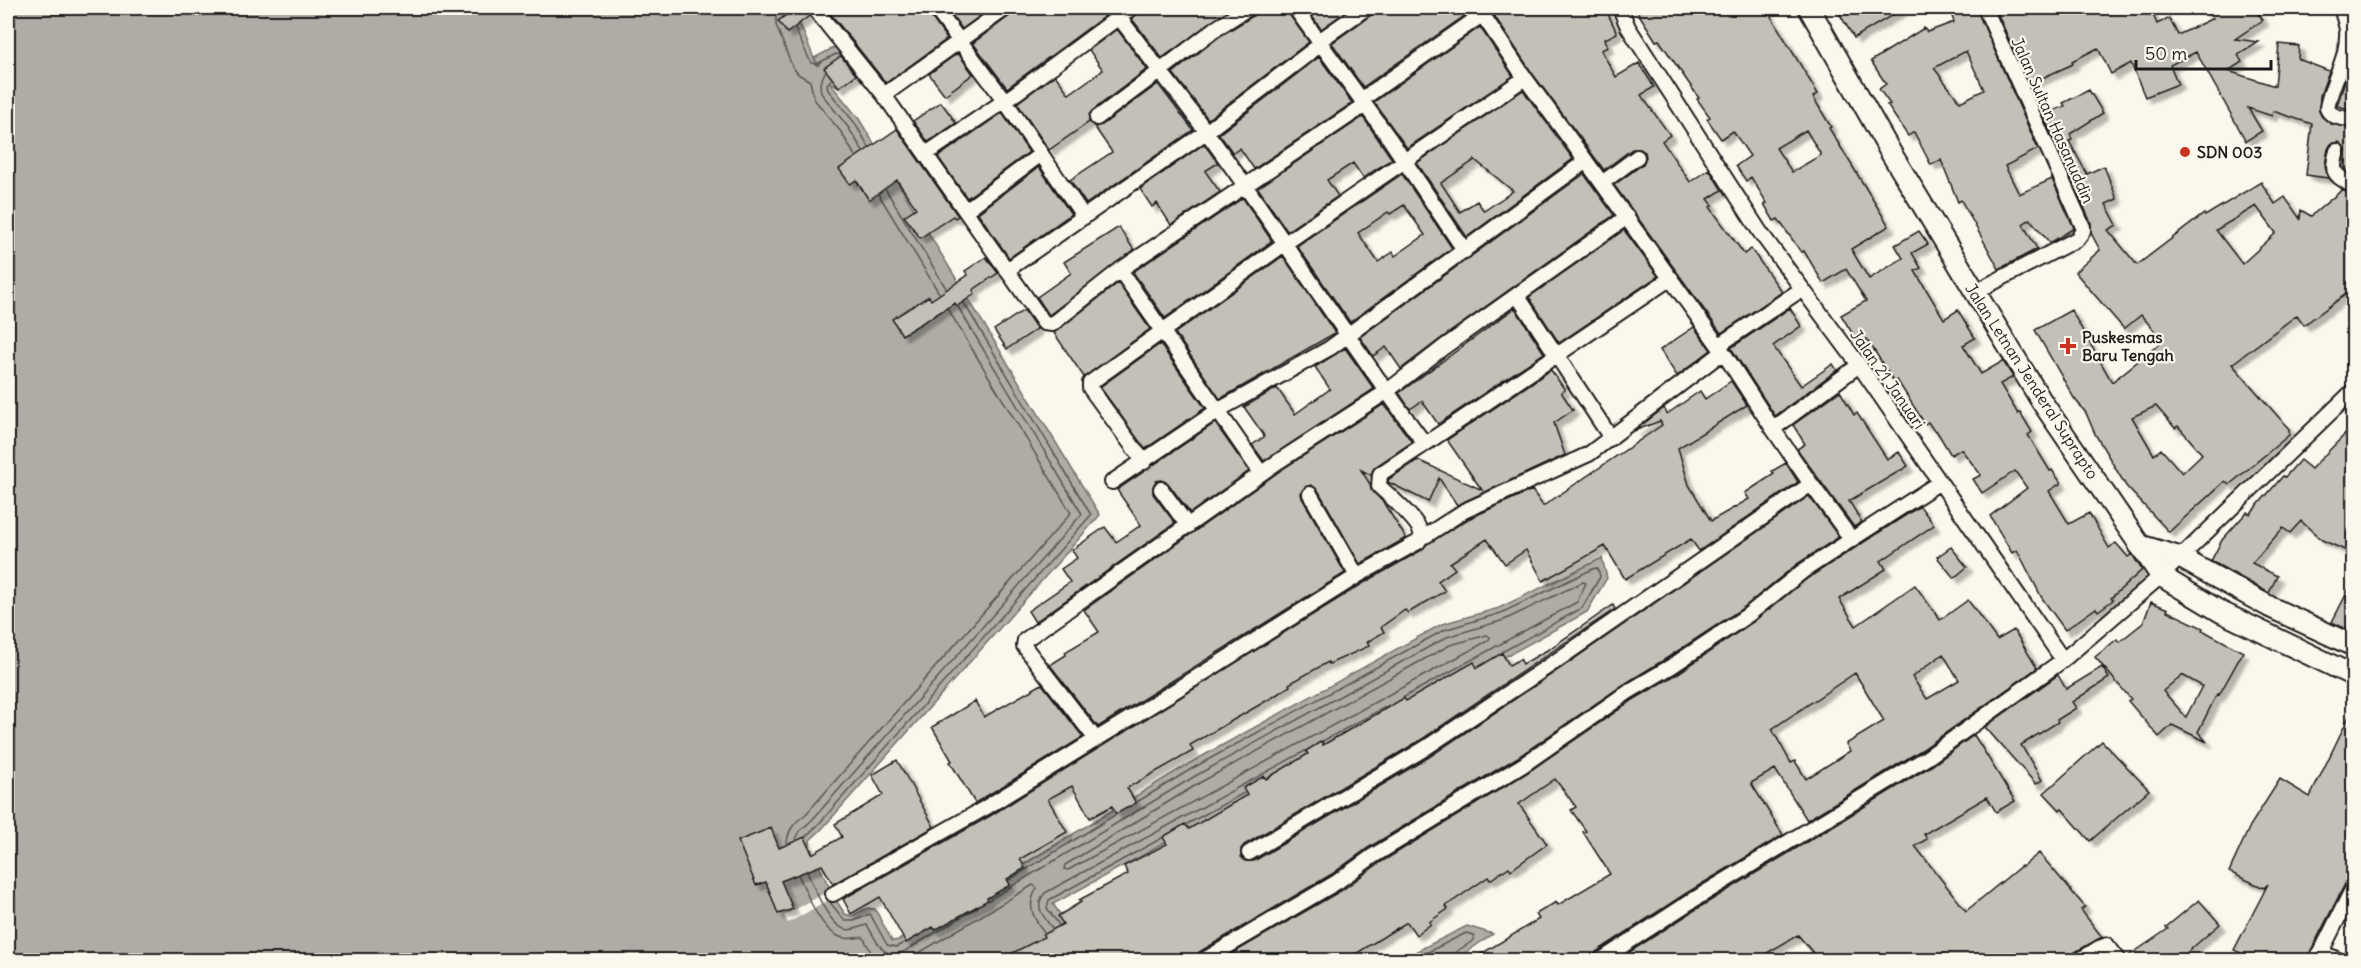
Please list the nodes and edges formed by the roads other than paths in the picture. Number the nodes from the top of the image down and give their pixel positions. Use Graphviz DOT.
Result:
graph roads {
  1 [pos="814,8"];
  2 [pos="935,8"];
  3 [pos="1006,8"];
  4 [pos="1131,8"];
  5 [pos="1248,8"];
  6 [pos="1296,8"];
  7 [pos="1366,8"];
  8 [pos="1620,8"];
  9 [pos="1809,8"];
  10 [pos="1985,8"];
  11 [pos="2340,8"];
  12 [pos="1480,11"];
  13 [pos="1116,12"];
  14 [pos="959,41"];
  15 [pos="1320,43"];
  16 [pos="1160,71"];
  17 [pos="1525,78"];
  18 [pos="884,95"];
  19 [pos="1005,101"];
  20 [pos="1363,102"];
  21 [pos="1097,118"];
  22 [pos="2354,119"];
  23 [pos="1206,132"];
  24 [pos="2337,152"];
  25 [pos="926,154"];
  26 [pos="1041,154"];
  27 [pos="1637,157"];
  28 [pos="1404,161"];
  29 [pos="1587,161"];
  30 [pos="1602,183"];
  31 [pos="1244,185"];
  32 [pos="2354,187"];
  33 [pos="966,210"];
  34 [pos="1084,217"];
  35 [pos="1627,217"];
  36 [pos="1284,244"];
  37 [pos="1465,251"];
  38 [pos="1007,270"];
  39 [pos="1120,270"];
  40 [pos="1671,278"];
  41 [pos="1802,289"];
  42 [pos="1975,292"];
  43 [pos="1517,295"];
  44 [pos="1161,332"];
  45 [pos="1347,335"];
  46 [pos="1721,348"];
  47 [pos="1556,356"];
  48 [pos="1859,365"];
  49 [pos="2354,390"];
  50 [pos="1386,392"];
  51 [pos="1217,411"];
  52 [pos="1773,429"];
  53 [pos="1611,438"];
  54 [pos="1425,444"];
  55 [pos="1144,462"];
  56 [pos="1261,474"];
  57 [pos="1112,482"];
  58 [pos="1940,482"];
  59 [pos="1810,484"];
  60 [pos="1161,489"];
  61 [pos="1310,494"];
  62 [pos="1188,526"];
  63 [pos="1421,537"];
  64 [pos="1852,540"];
  65 [pos="2139,545"];
  66 [pos="2179,557"];
  67 [pos="1357,576"];
  68 [pos="2162,576"];
  69 [pos="2354,646"];
  70 [pos="2063,660"];
  71 [pos="2354,676"];
  72 [pos="1095,738"];
  73 [pos="1249,853"];
  74 [pos="2354,886"];
  75 [pos="833,894"];
  76 [pos="2318,956"];
  77 [pos="1204,960"];
  78 [pos="1601,960"];
  79 [pos="2080,960"];
  80 [pos="2119,960"];
  81 [pos="2338,960"];
  1 -- 18 [label="street"];
  2 -- 14 [label="street"];
  3 -- 14 [label="street"];
  4 -- 13 [label="street"];
  5 -- 16 [label="street"];
  6 -- 15 [label="street"];
  7 -- 15 [label="street"];
  8 -- 41 [label="street, Jalan 21 Januari"];
  9 -- 42 [label="main road, Jalan Letnan Jenderal Suprapto"];
  10 -- 42 [label="street, Jalan Sultan Hasanuddin"];
  11 -- 22 [label="street"];
  12 -- 17 [label="street"];
  12 -- 20 [label="street"];
  13 -- 16 [label="street"];
  13 -- 19 [label="street"];
  14 -- 18 [label="street"];
  14 -- 19 [label="street"];
  15 -- 20 [label="street"];
  15 -- 23 [label="street"];
  16 -- 21 [label="street"];
  16 -- 23 [label="street"];
  17 -- 28 [label="street"];
  17 -- 29 [label="street"];
  18 -- 25 [label="street"];
  19 -- 25 [label="street"];
  19 -- 26 [label="street"];
  20 -- 28 [label="street"];
  20 -- 31 [label="street"];
  23 -- 31 [label="street"];
  23 -- 34 [label="street"];
  24 -- 32 [label="street"];
  25 -- 33 [label="street"];
  26 -- 33 [label="street"];
  26 -- 34 [label="street"];
  27 -- 30 [label="street"];
  28 -- 36 [label="street"];
  28 -- 37 [label="street"];
  29 -- 30 [label="street"];
  29 -- 37 [label="street"];
  30 -- 35 [label="street"];
  31 -- 36 [label="street"];
  31 -- 39 [label="street"];
  33 -- 38 [label="street"];
  34 -- 38 [label="street"];
  35 -- 40 [label="street"];
  35 -- 43 [label="street"];
  36 -- 44 [label="street"];
  36 -- 45 [label="street"];
  37 -- 45 [label="street"];
  38 -- 39 [label="street"];
  39 -- 44 [label="street"];
  40 -- 46 [label="street"];
  40 -- 47 [label="street"];
  41 -- 46 [label="street"];
  41 -- 48 [label="street, Jalan 21 Januari"];
  42 -- 65 [label="main road, Jalan Letnan Jenderal Suprapto"];
  43 -- 47 [label="street"];
  43 -- 50 [label="street"];
  44 -- 51 [label="street"];
  44 -- 55 [label="street"];
  45 -- 50 [label="street"];
  45 -- 51 [label="street"];
  46 -- 52 [label="street"];
  46 -- 53 [label="street"];
  47 -- 53 [label="street"];
  47 -- 54 [label="street"];
  48 -- 52 [label="street"];
  48 -- 58 [label="street, Jalan 21 Januari"];
  49 -- 66 [label="street"];
  50 -- 54 [label="street"];
  50 -- 56 [label="street"];
  51 -- 55 [label="street"];
  51 -- 56 [label="street"];
  52 -- 59 [label="street"];
  53 -- 63 [label="street"];
  54 -- 63 [label="street"];
  55 -- 57 [label="street"];
  56 -- 62 [label="street"];
  58 -- 64 [label="street"];
  58 -- 70 [label="street, Jalan 21 Januari"];
  59 -- 64 [label="street"];
  59 -- 73 [label="street"];
  60 -- 62 [label="street"];
  61 -- 67 [label="street"];
  62 -- 72 [label="street"];
  63 -- 67 [label="street"];
  64 -- 77 [label="street"];
  65 -- 66 [label="main road"];
  65 -- 68 [label="main road, Jalan Letnan Jenderal Suprapto"];
  66 -- 68 [label="street"];
  66 -- 69 [label="main road"];
  67 -- 72 [label="street"];
  68 -- 70 [label="street"];
  68 -- 71 [label="main road"];
  70 -- 78 [label="street"];
  72 -- 75 [label="street"];
  74 -- 76 [label="street"];
  76 -- 81 [label="street"];
  79 -- 80 [label="street"];
}
